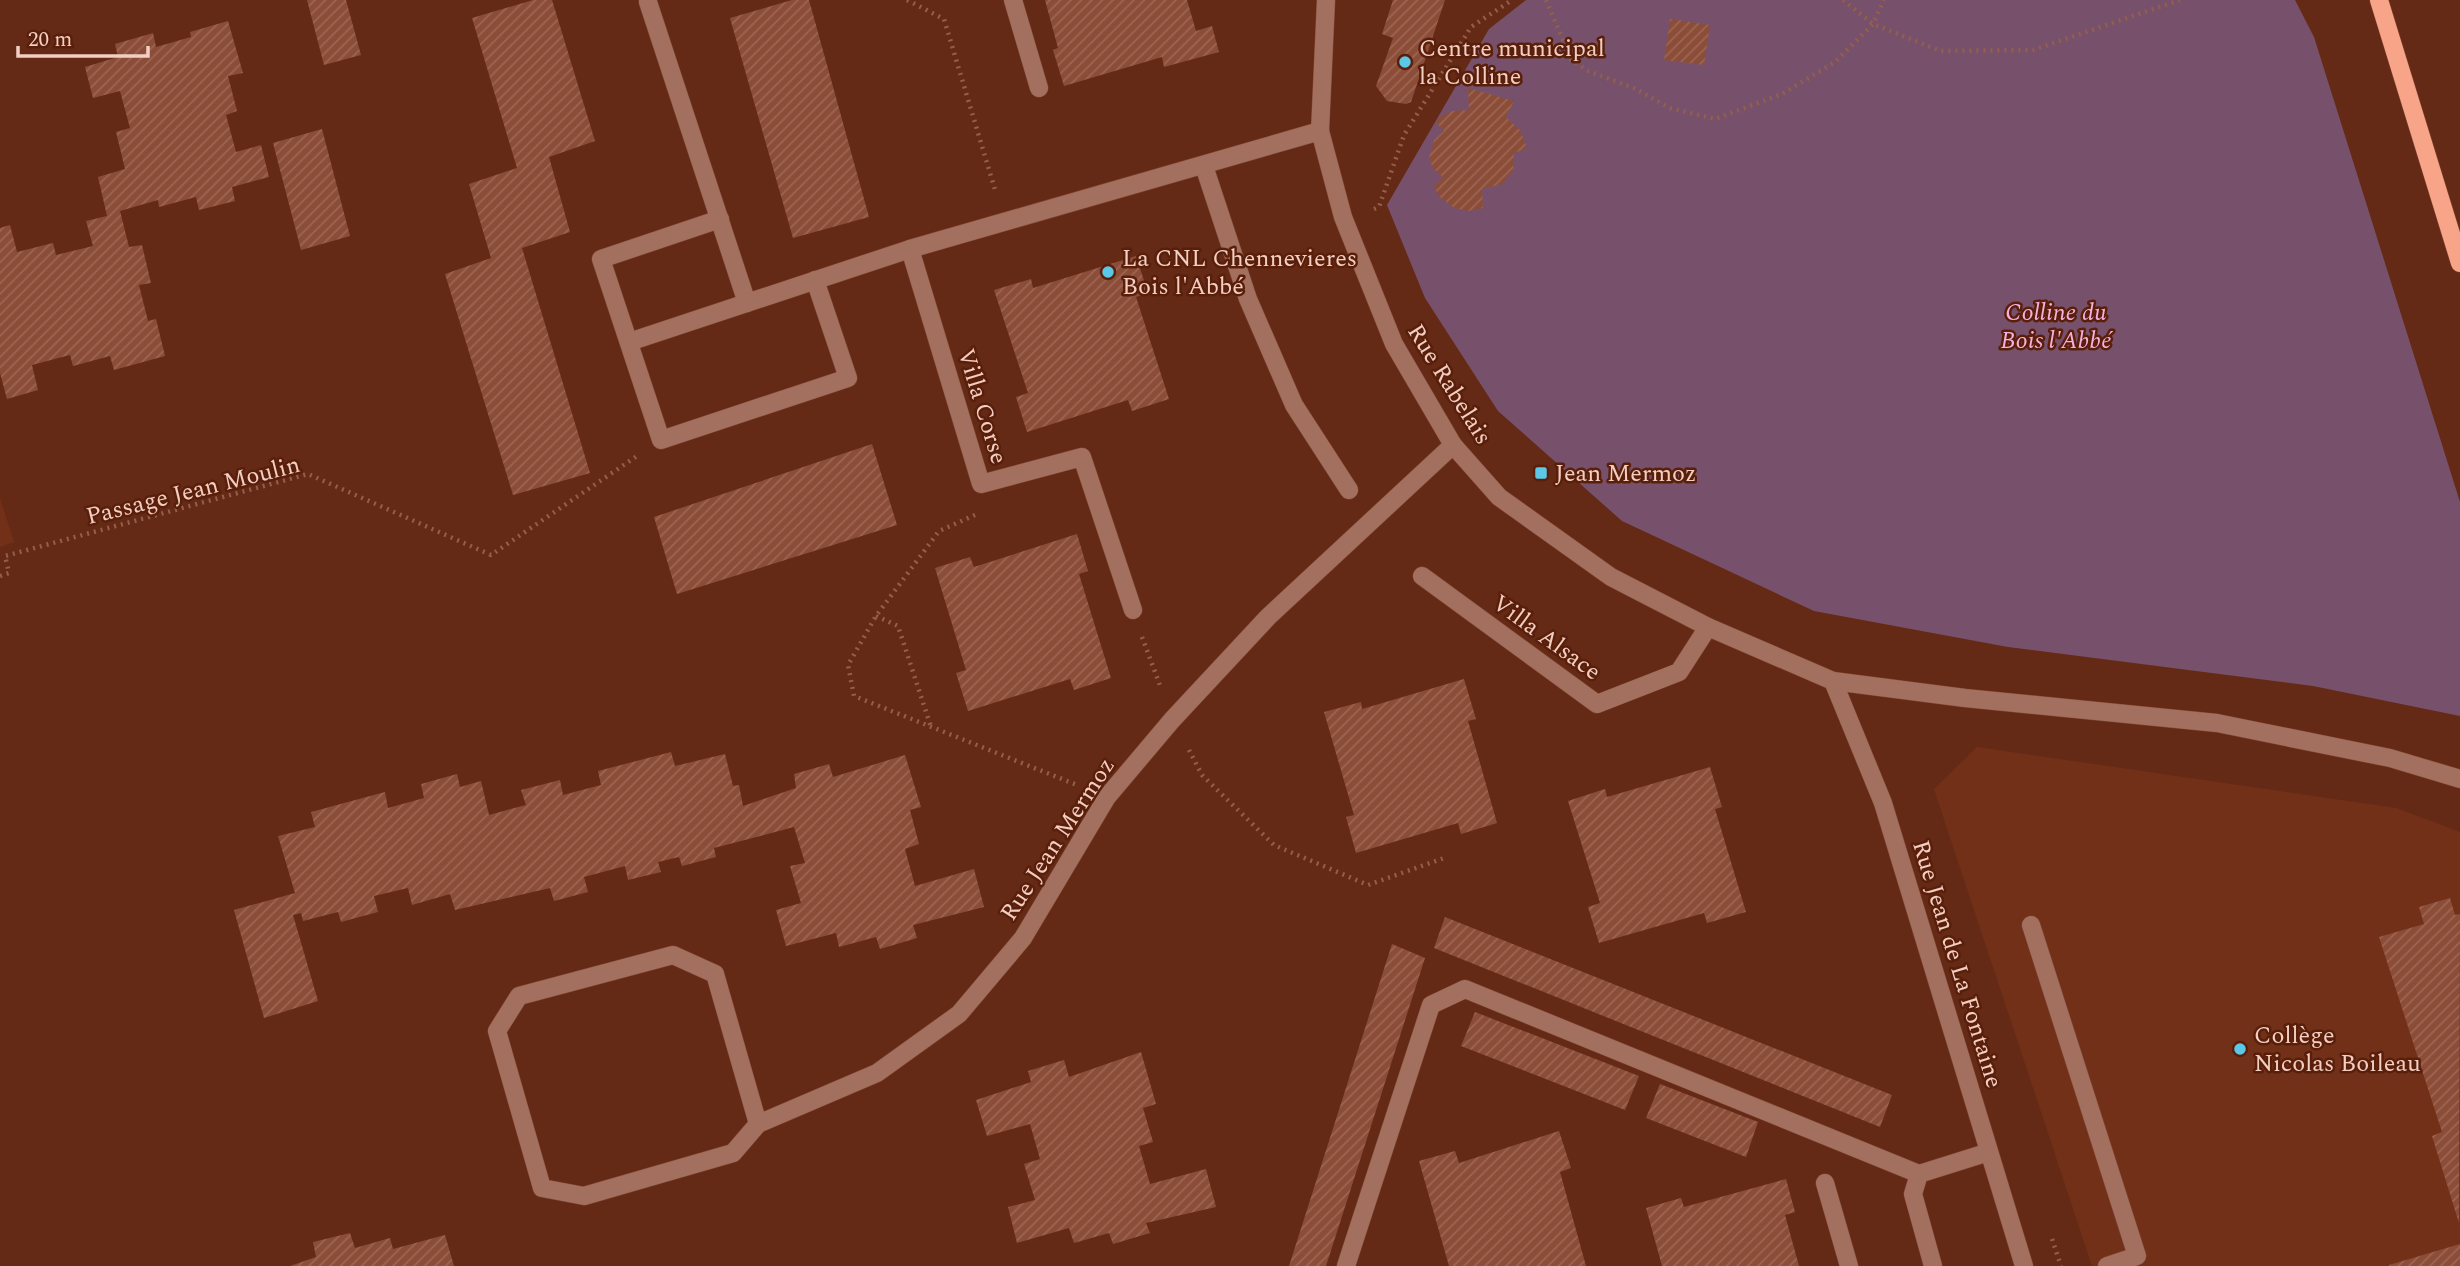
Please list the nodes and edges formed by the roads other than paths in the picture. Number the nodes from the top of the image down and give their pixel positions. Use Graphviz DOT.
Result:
graph roads {
  1 [pos="1013,0"];
  2 [pos="1326,0"];
  3 [pos="2379,0"];
  4 [pos="648,2"];
  5 [pos="1039,89"];
  6 [pos="1320,131"];
  7 [pos="1204,166"];
  8 [pos="720,219"];
  9 [pos="910,249"];
  10 [pos="2460,263"];
  11 [pos="816,280"];
  12 [pos="747,303"];
  13 [pos="629,342"];
  14 [pos="1453,445"];
  15 [pos="1349,490"];
  16 [pos="1422,576"];
  17 [pos="1133,610"];
  18 [pos="1708,627"];
  19 [pos="1833,681"];
  20 [pos="2460,779"];
  21 [pos="2032,925"];
  22 [pos="758,1124"];
  23 [pos="1989,1152"];
  24 [pos="1919,1174"];
  25 [pos="1825,1183"];
  26 [pos="1346,1266"];
  27 [pos="1849,1266"];
  28 [pos="1933,1266"];
  29 [pos="2024,1266"];
  30 [pos="2107,1266"];
  1 -- 5 [label="street"];
  2 -- 6 [label="street, Rue Rabelais"];
  3 -- 10 [label="main road"];
  4 -- 8 [label="street"];
  6 -- 7 [label="street"];
  6 -- 14 [label="street, Rue Rabelais"];
  7 -- 9 [label="street"];
  7 -- 15 [label="street"];
  8 -- 12 [label="street"];
  8 -- 13 [label="street"];
  9 -- 11 [label="street"];
  9 -- 17 [label="street, Villa Corse"];
  11 -- 12 [label="street"];
  11 -- 13 [label="street"];
  12 -- 13 [label="street"];
  14 -- 18 [label="street, Rue Rabelais"];
  14 -- 22 [label="street, Rue Jean Mermoz"];
  16 -- 18 [label="street, Villa Alsace"];
  18 -- 19 [label="street, Rue Rabelais"];
  19 -- 20 [label="street, Rue Rabelais"];
  19 -- 23 [label="street, Rue Jean de La Fontaine"];
  21 -- 30 [label="street"];
  22 -- 22 [label="street"];
  23 -- 24 [label="street"];
  23 -- 29 [label="street, Rue Jean de La Fontaine"];
  24 -- 26 [label="street"];
  24 -- 28 [label="street"];
  25 -- 27 [label="street"];
}
